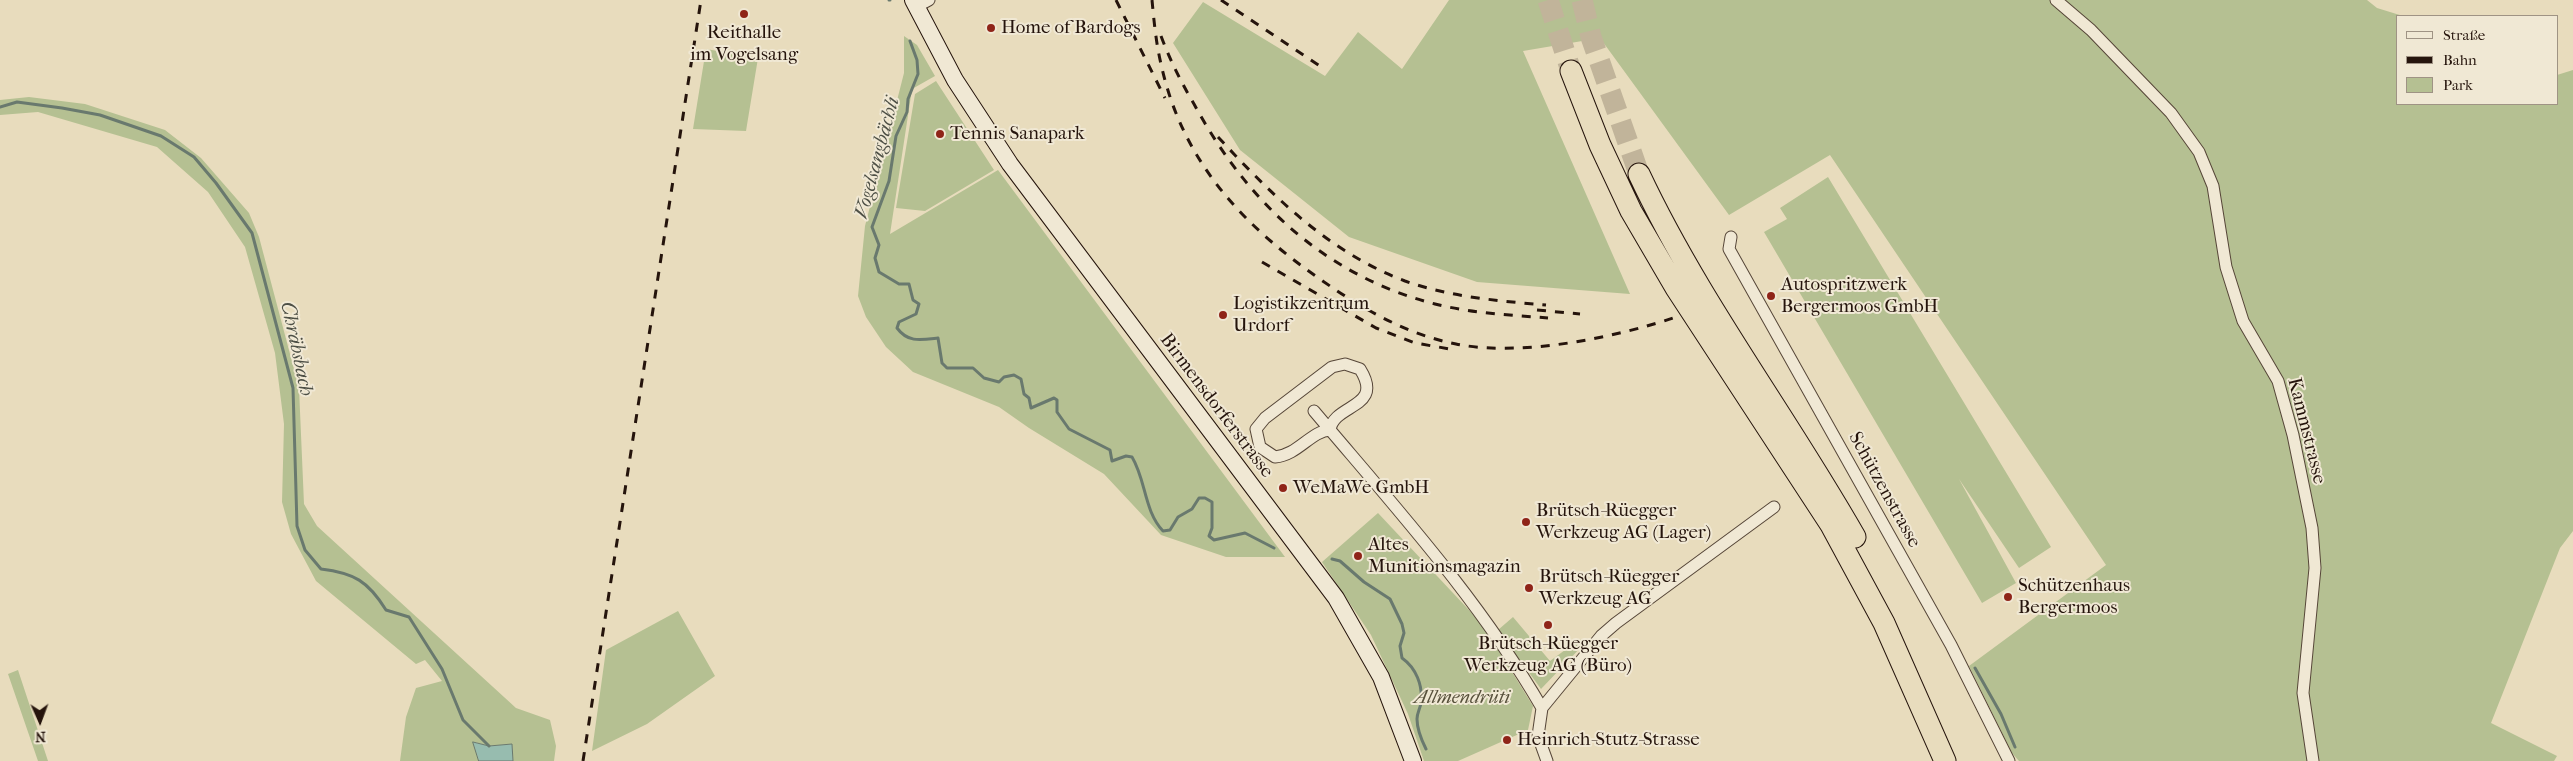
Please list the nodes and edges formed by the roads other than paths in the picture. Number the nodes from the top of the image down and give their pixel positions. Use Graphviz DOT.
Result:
graph roads {
  1 [pos="2056,0"];
  2 [pos="919,2"];
  3 [pos="1571,71"];
  4 [pos="1639,174"];
  5 [pos="1731,237"];
  6 [pos="1314,411"];
  7 [pos="1330,430"];
  8 [pos="1774,507"];
  9 [pos="1542,708"];
  10 [pos="1413,761"];
  11 [pos="1547,761"];
  12 [pos="1945,761"];
  13 [pos="1960,761"];
  14 [pos="2009,761"];
  15 [pos="2313,761"];
  1 -- 15 [label="street, Kammstrasse"];
  2 -- 10 [label="main road, Birmensdorferstrasse"];
  3 -- 12 [label="highway"];
  4 -- 13 [label="highway"];
  5 -- 14 [label="street, Schützenstrasse"];
  6 -- 7 [label="street"];
  7 -- 7 [label="street"];
  7 -- 9 [label="street"];
  8 -- 9 [label="street"];
  9 -- 11 [label="street"];
}
